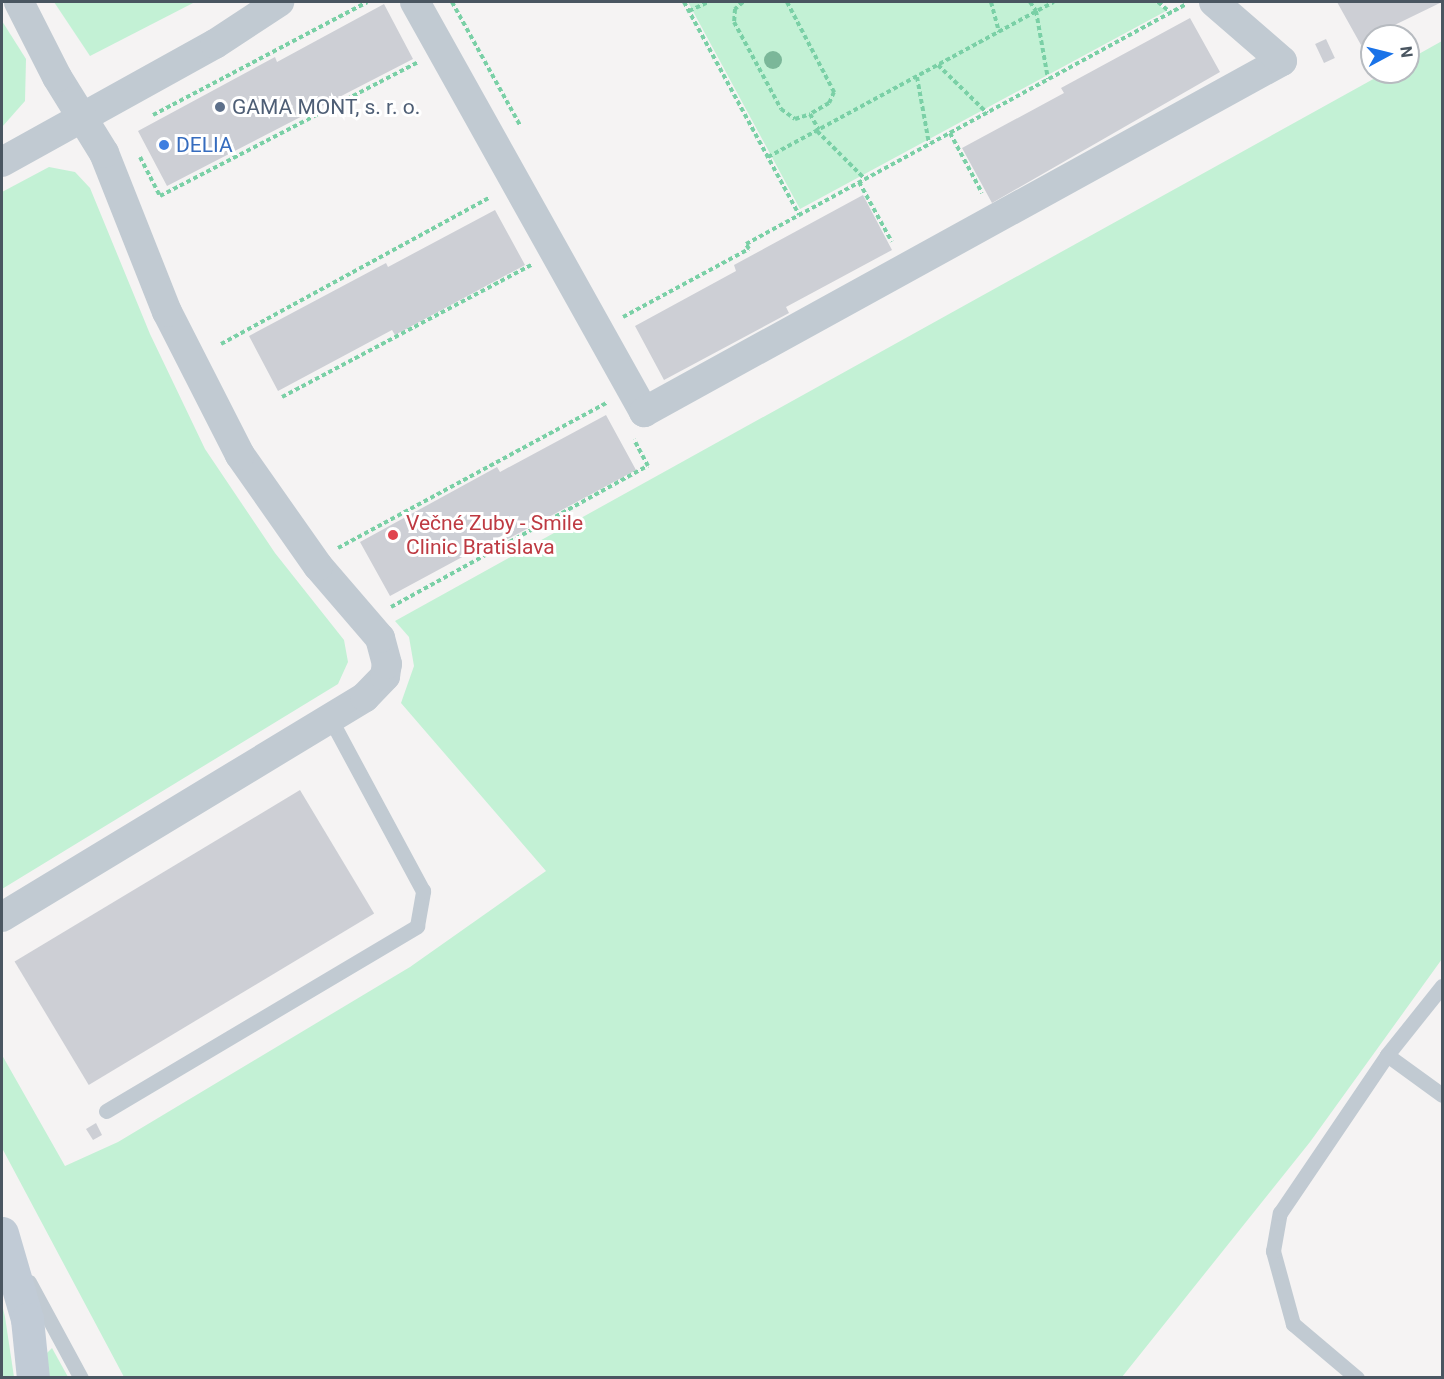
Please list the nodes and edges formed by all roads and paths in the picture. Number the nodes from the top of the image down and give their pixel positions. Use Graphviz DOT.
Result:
graph roads {
  1 [pos="19,2"];
  2 [pos="279,2"];
  3 [pos="367,2"];
  4 [pos="415,2"];
  5 [pos="452,2"];
  6 [pos="684,2"];
  7 [pos="708,2"];
  8 [pos="743,2"];
  9 [pos="788,2"];
  10 [pos="991,2"];
  11 [pos="1030,2"];
  12 [pos="1054,2"];
  13 [pos="1158,2"];
  14 [pos="1200,3"];
  15 [pos="690,11"];
  16 [pos="1036,11"];
  17 [pos="1170,13"];
  18 [pos="999,32"];
  19 [pos="426,57"];
  20 [pos="938,64"];
  21 [pos="916,77"];
  22 [pos="1048,79"];
  23 [pos="987,113"];
  24 [pos="810,114"];
  25 [pos="81,117"];
  26 [pos="149,117"];
  27 [pos="818,130"];
  28 [pos="526,136"];
  29 [pos="929,144"];
  30 [pos="136,149"];
  31 [pos="768,157"];
  32 [pos="2,162"];
  33 [pos="865,179"];
  34 [pos="499,192"];
  35 [pos="799,215"];
  36 [pos="537,262"];
  37 [pos="620,311"];
  38 [pos="220,344"];
  39 [pos="282,397"];
  40 [pos="612,399"];
  41 [pos="632,438"];
  42 [pos="332,551"];
  43 [pos="383,612"];
  44 [pos="330,718"];
  45 [pos="2,917"];
  46 [pos="1443,986"];
  47 [pos="1386,1055"];
  48 [pos="1443,1095"];
  49 [pos="106,1111"];
  50 [pos="3,1237"];
  51 [pos="33,1377"];
  52 [pos="81,1377"];
  53 [pos="1357,1377"];
  1 -- 25 [label="street"];
  2 -- 25 [label="street"];
  3 -- 26 [label="path"];
  4 -- 14 [label="street"];
  5 -- 28 [label="path"];
  6 -- 15 [label="path"];
  7 -- 15 [label="path"];
  8 -- 24 [label="path"];
  9 -- 24 [label="path"];
  10 -- 18 [label="path"];
  11 -- 16 [label="path"];
  12 -- 16 [label="path"];
  13 -- 17 [label="path"];
  14 -- 17 [label="path"];
  15 -- 31 [label="path"];
  16 -- 18 [label="path"];
  16 -- 22 [label="path"];
  17 -- 22 [label="path"];
  18 -- 20 [label="path"];
  19 -- 30 [label="path"];
  20 -- 21 [label="path"];
  20 -- 23 [label="path"];
  21 -- 27 [label="path"];
  21 -- 29 [label="path"];
  22 -- 23 [label="path"];
  23 -- 29 [label="path"];
  24 -- 27 [label="path"];
  25 -- 32 [label="street"];
  25 -- 44 [label="street"];
  27 -- 31 [label="path"];
  27 -- 33 [label="path"];
  29 -- 33 [label="path"];
  31 -- 35 [label="path"];
  33 -- 35 [label="path"];
  34 -- 38 [label="path"];
  35 -- 37 [label="path"];
  36 -- 39 [label="path"];
  40 -- 42 [label="path"];
  41 -- 43 [label="path"];
  44 -- 45 [label="street"];
  44 -- 49 [label="lane"];
  46 -- 47 [label="lane"];
  47 -- 48 [label="lane"];
  47 -- 53 [label="lane"];
  50 -- 51 [label="street"];
  50 -- 52 [label="lane"];
}
